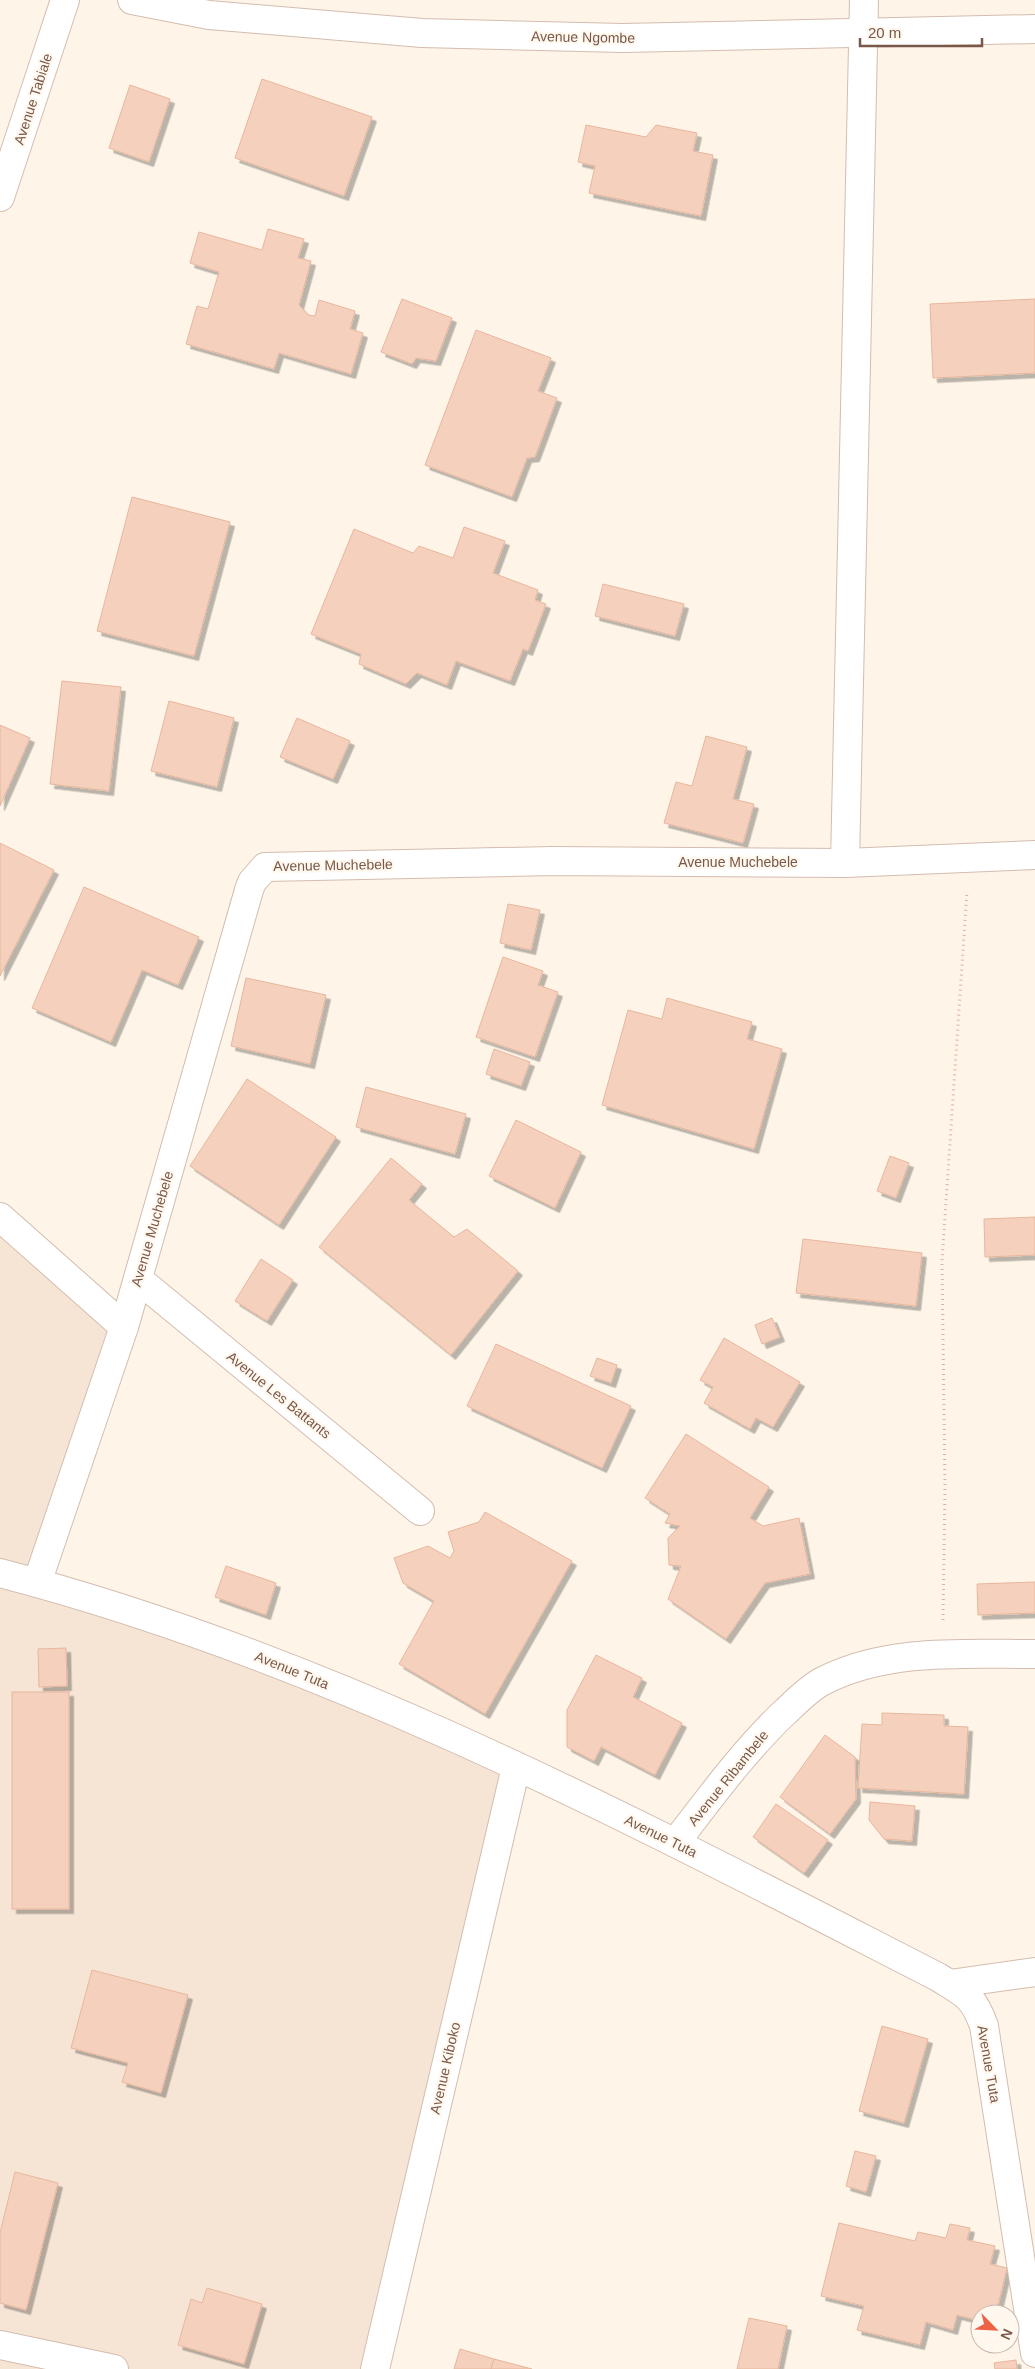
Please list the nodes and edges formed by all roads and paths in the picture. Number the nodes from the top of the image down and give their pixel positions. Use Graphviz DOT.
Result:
graph roads {
  1 [pos="65,0"];
  2 [pos="132,0"];
  3 [pos="864,0"];
  4 [pos="1035,29"];
  5 [pos="864,31"];
  6 [pos="0,197"];
  7 [pos="1035,855"];
  8 [pos="970,857"];
  9 [pos="845,863"];
  10 [pos="0,1217"];
  11 [pos="138,1279"];
  12 [pos="124,1327"];
  13 [pos="420,1511"];
  14 [pos="0,1573"];
  15 [pos="37,1583"];
  16 [pos="942,1654"];
  17 [pos="1035,1654"];
  18 [pos="516,1767"];
  19 [pos="676,1843"];
  20 [pos="1035,1972"];
  21 [pos="950,1984"];
  22 [pos="0,2345"];
  23 [pos="1035,2353"];
  24 [pos="114,2369"];
  25 [pos="375,2369"];
  1 -- 6 [label="street, Avenue Tabiale"];
  2 -- 5 [label="street, Avenue Ngombe"];
  3 -- 5 [label="street"];
  4 -- 5 [label="street, Avenue Ngombe"];
  5 -- 9 [label="street"];
  7 -- 8 [label="street, Avenue Muchebele"];
  8 -- 9 [label="street, Avenue Muchebele"];
  8 -- 16 [label="path"];
  9 -- 11 [label="street, Avenue Muchebele"];
  10 -- 12 [label="street"];
  11 -- 12 [label="street, Avenue Muchebele"];
  11 -- 13 [label="street, Avenue Les Battants"];
  12 -- 15 [label="street, Avenue Muchebele"];
  14 -- 15 [label="street, Avenue Tuta"];
  15 -- 18 [label="street, Avenue Tuta"];
  16 -- 17 [label="street, Avenue Ribambele"];
  16 -- 19 [label="street, Avenue Ribambele"];
  18 -- 19 [label="street, Avenue Tuta"];
  18 -- 25 [label="street, Avenue Kiboko"];
  19 -- 21 [label="street, Avenue Tuta"];
  20 -- 21 [label="street"];
  21 -- 23 [label="street, Avenue Tuta"];
  22 -- 24 [label="street"];
}
